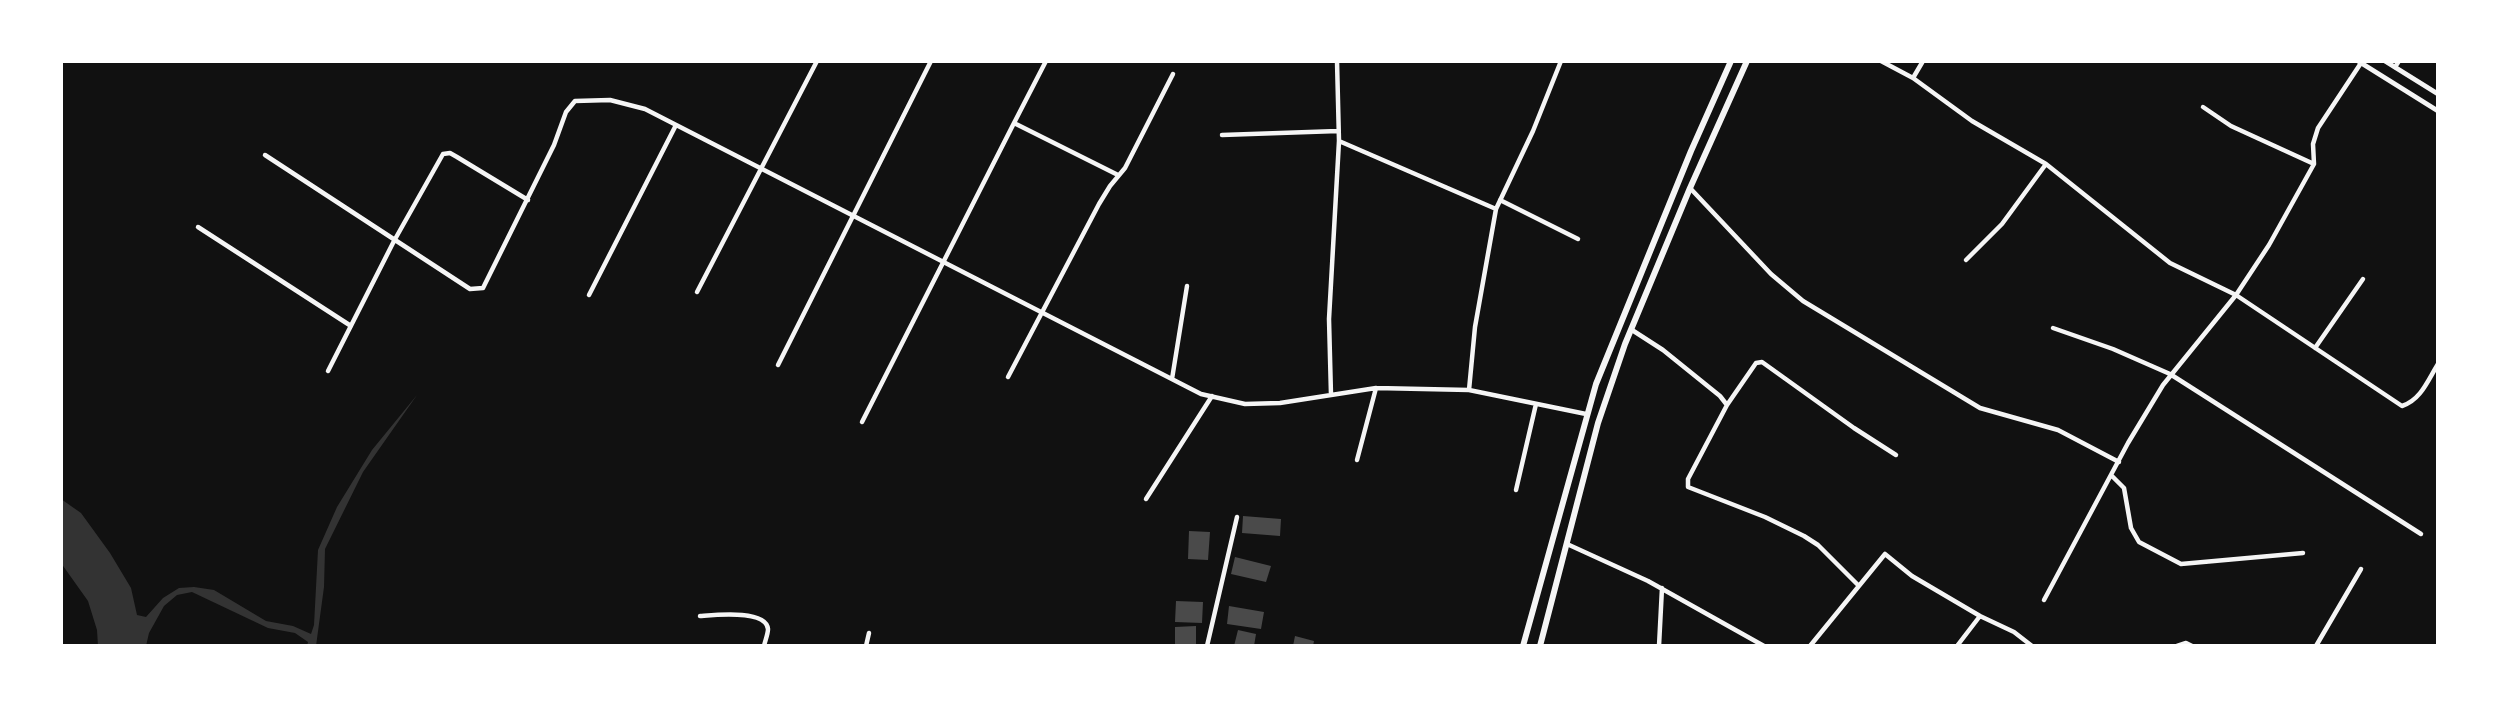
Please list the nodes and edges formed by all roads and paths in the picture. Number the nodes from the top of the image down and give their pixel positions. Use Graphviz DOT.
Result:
graph roads {
  1 [pos="817,61"];
  2 [pos="932,61"];
  3 [pos="1046,61"];
  4 [pos="1337,61"];
  5 [pos="1561,61"];
  6 [pos="1731,61"];
  7 [pos="1748,61"];
  8 [pos="1881,61"];
  9 [pos="1923,61"];
  10 [pos="2385,61"];
  11 [pos="2399,61"];
  12 [pos="2360,62"];
  13 [pos="2395,68"];
  14 [pos="1173,75"];
  15 [pos="1913,78"];
  16 [pos="2438,94"];
  17 [pos="2203,107"];
  18 [pos="2438,111"];
  19 [pos="1014,123"];
  20 [pos="676,125"];
  21 [pos="1338,131"];
  22 [pos="1222,135"];
  23 [pos="1339,141"];
  24 [pos="265,155"];
  25 [pos="2046,164"];
  26 [pos="2314,164"];
  27 [pos="761,167"];
  28 [pos="1118,175"];
  29 [pos="1690,188"];
  30 [pos="528,200"];
  31 [pos="1500,200"];
  32 [pos="1496,209"];
  33 [pos="852,214"];
  34 [pos="198,227"];
  35 [pos="1578,239"];
  36 [pos="394,241"];
  37 [pos="1965,260"];
  38 [pos="943,261"];
  39 [pos="2363,279"];
  40 [pos="1187,286"];
  41 [pos="697,292"];
  42 [pos="589,295"];
  43 [pos="2236,295"];
  44 [pos="1042,313"];
  45 [pos="351,326"];
  46 [pos="2053,328"];
  47 [pos="1632,330"];
  48 [pos="2315,348"];
  49 [pos="2438,364"];
  50 [pos="778,365"];
  51 [pos="328,371"];
  52 [pos="2170,374"];
  53 [pos="1009,377"];
  54 [pos="1171,379"];
  55 [pos="1376,388"];
  56 [pos="1469,390"];
  57 [pos="1331,395"];
  58 [pos="1212,396"];
  59 [pos="1535,404"];
  60 [pos="1727,405"];
  61 [pos="1586,414"];
  62 [pos="862,422"];
  63 [pos="1896,455"];
  64 [pos="1357,460"];
  65 [pos="2119,461"];
  66 [pos="2112,475"];
  67 [pos="1516,490"];
  68 [pos="1146,499"];
  69 [pos="1237,517"];
  70 [pos="2421,534"];
  71 [pos="1567,544"];
  72 [pos="2303,553"];
  73 [pos="2361,569"];
  74 [pos="1858,585"];
  75 [pos="1662,588"];
  76 [pos="2044,600"];
  77 [pos="700,616"];
  78 [pos="1980,616"];
  79 [pos="869,633"];
  80 [pos="764,646"];
  81 [pos="866,646"];
  82 [pos="1208,646"];
  83 [pos="1523,646"];
  84 [pos="1540,646"];
  85 [pos="1659,646"];
  86 [pos="1764,646"];
  87 [pos="1810,646"];
  88 [pos="1957,646"];
  89 [pos="2032,646"];
  90 [pos="2177,646"];
  91 [pos="2192,646"];
  92 [pos="2316,646"];
  1 -- 27 [label="street"];
  2 -- 33 [label="street"];
  3 -- 19 [label="street"];
  4 -- 21 [label="street"];
  5 -- 31 [label="street"];
  6 -- 61 [label="main road"];
  7 -- 29 [label="main road"];
  8 -- 15 [label="street"];
  9 -- 15 [label="street"];
  10 -- 13 [label="street"];
  11 -- 13 [label="street"];
  12 -- 18 [label="street"];
  12 -- 26 [label="street"];
  13 -- 16 [label="street"];
  14 -- 28 [label="street"];
  15 -- 25 [label="street"];
  17 -- 26 [label="street"];
  19 -- 28 [label="street"];
  19 -- 38 [label="street"];
  20 -- 27 [label="street"];
  20 -- 30 [label="street"];
  20 -- 42 [label="street"];
  21 -- 22 [label="street"];
  21 -- 23 [label="street"];
  23 -- 32 [label="street"];
  23 -- 57 [label="street"];
  24 -- 36 [label="street"];
  25 -- 37 [label="street"];
  25 -- 43 [label="street"];
  26 -- 43 [label="street"];
  27 -- 33 [label="street"];
  27 -- 41 [label="street"];
  28 -- 44 [label="street"];
  29 -- 47 [label="main road"];
  29 -- 65 [label="street"];
  30 -- 36 [label="street"];
  30 -- 36 [label="street"];
  31 -- 32 [label="street"];
  31 -- 35 [label="street"];
  32 -- 56 [label="street"];
  33 -- 38 [label="street"];
  33 -- 50 [label="street"];
  34 -- 45 [label="street"];
  36 -- 45 [label="street"];
  38 -- 44 [label="street"];
  38 -- 62 [label="street"];
  39 -- 48 [label="street"];
  40 -- 54 [label="street"];
  43 -- 48 [label="street"];
  43 -- 52 [label="street"];
  44 -- 53 [label="street"];
  44 -- 54 [label="street"];
  45 -- 51 [label="street"];
  46 -- 52 [label="street"];
  47 -- 60 [label="street"];
  47 -- 71 [label="main road"];
  48 -- 49 [label="street"];
  52 -- 65 [label="street"];
  52 -- 70 [label="street"];
  54 -- 58 [label="street"];
  55 -- 56 [label="street"];
  55 -- 57 [label="street"];
  55 -- 64 [label="street"];
  56 -- 59 [label="street"];
  57 -- 58 [label="street"];
  58 -- 68 [label="street"];
  59 -- 61 [label="street"];
  59 -- 67 [label="street"];
  60 -- 63 [label="street"];
  60 -- 74 [label="street"];
  61 -- 83 [label="main road"];
  65 -- 66 [label="street"];
  66 -- 72 [label="street"];
  66 -- 76 [label="street"];
  69 -- 82 [label="street"];
  71 -- 75 [label="street"];
  71 -- 84 [label="main road"];
  73 -- 92 [label="street"];
  74 -- 78 [label="street"];
  74 -- 87 [label="street"];
  75 -- 85 [label="street"];
  75 -- 86 [label="street"];
  77 -- 80 [label="street"];
  78 -- 88 [label="street"];
  78 -- 89 [label="street"];
  79 -- 81 [label="street"];
  90 -- 91 [label="street"];
}
